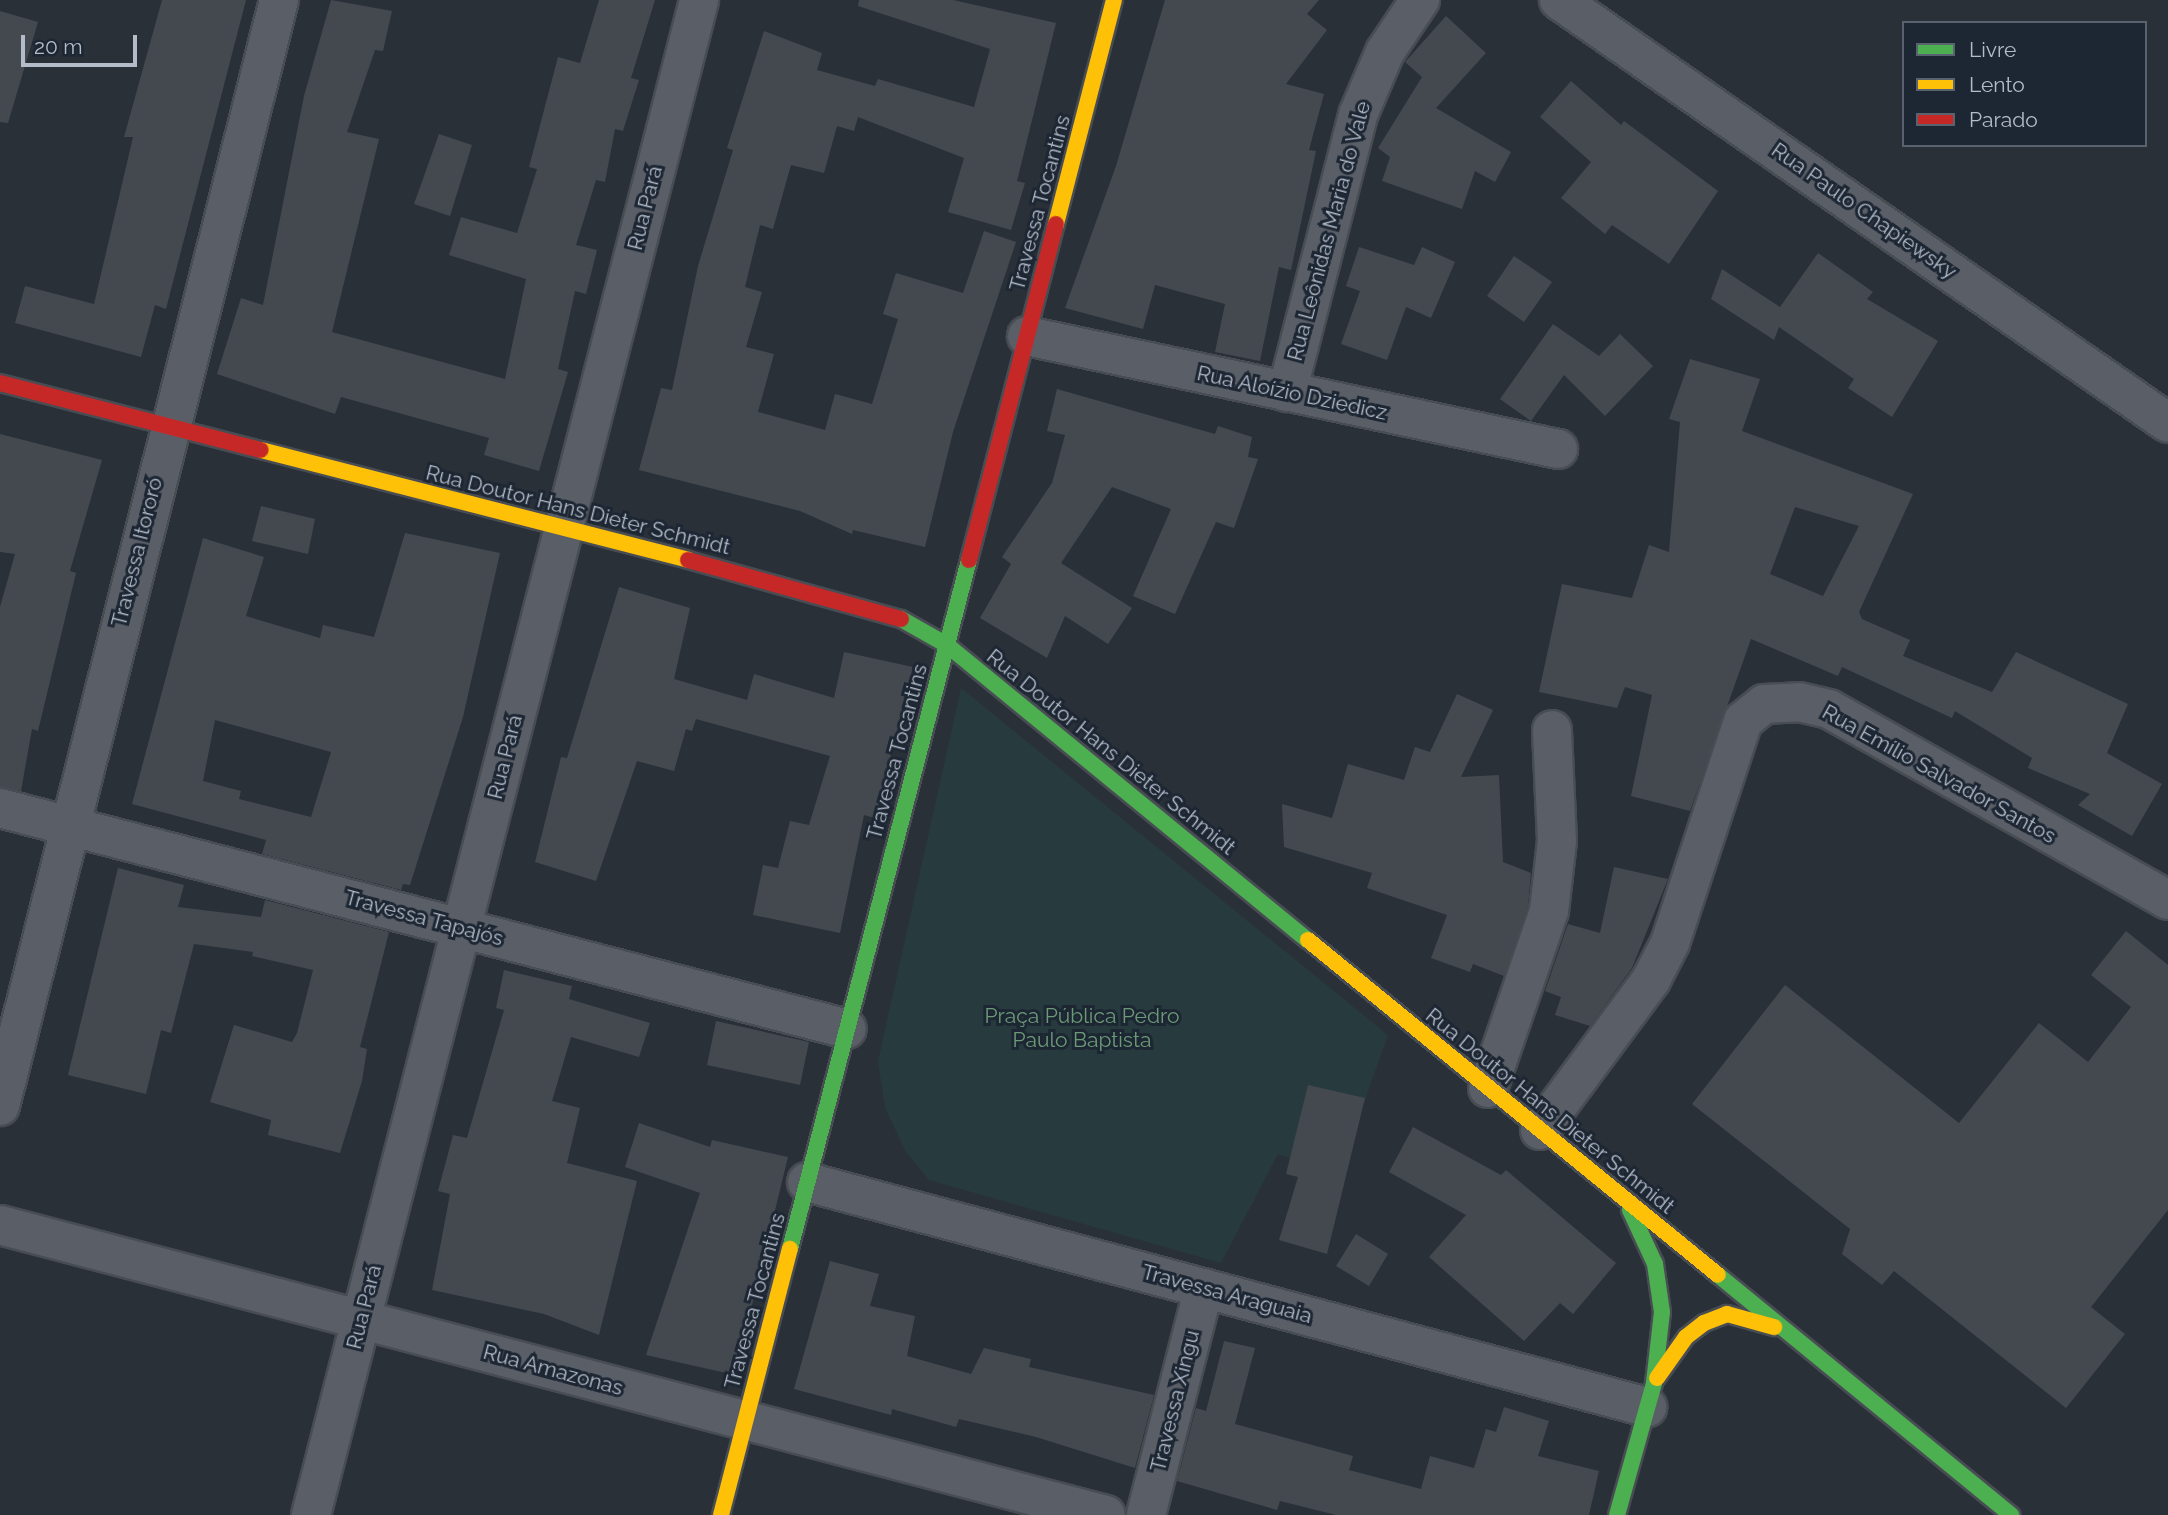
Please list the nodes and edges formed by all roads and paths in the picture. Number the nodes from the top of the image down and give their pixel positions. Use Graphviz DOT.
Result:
graph roads {
  1 [pos="279,0"];
  2 [pos="699,0"];
  3 [pos="1114,0"];
  4 [pos="1420,0"];
  5 [pos="1559,0"];
  6 [pos="1027,336"];
  7 [pos="0,383"];
  8 [pos="1287,392"];
  9 [pos="2168,423"];
  10 [pos="169,427"];
  11 [pos="1558,449"];
  12 [pos="564,528"];
  13 [pos="947,645"];
  14 [pos="1552,730"];
  15 [pos="0,808"];
  16 [pos="69,826"];
  17 [pos="2168,900"];
  18 [pos="461,928"];
  19 [pos="847,1029"];
  20 [pos="1488,1088"];
  21 [pos="0,1106"];
  22 [pos="1541,1130"];
  23 [pos="807,1182"];
  24 [pos="1625,1200"];
  25 [pos="0,1225"];
  26 [pos="1204,1288"];
  27 [pos="361,1320"];
  28 [pos="1784,1330"];
  29 [pos="1650,1395"];
  30 [pos="746,1421"];
  31 [pos="311,1515"];
  32 [pos="721,1515"];
  33 [pos="1106,1515"];
  34 [pos="1146,1515"];
  35 [pos="1616,1515"];
  36 [pos="2011,1515"];
  1 -- 10 [label="street, Travessa Itororó"];
  2 -- 12 [label="street, Rua Pará"];
  3 -- 6 [label="street, Travessa Tocantins"];
  4 -- 8 [label="street, Rua Leônidas Maria do Vale"];
  5 -- 9 [label="street, Rua Paulo Chapiewsky"];
  6 -- 8 [label="street, Rua Aloízio Dziedicz"];
  6 -- 13 [label="street, Travessa Tocantins"];
  7 -- 10 [label="street, Rua Doutor Hans Dieter Schmidt"];
  8 -- 11 [label="street, Rua Aloízio Dziedicz"];
  10 -- 12 [label="street, Rua Doutor Hans Dieter Schmidt"];
  10 -- 16 [label="street, Travessa Itororó"];
  12 -- 13 [label="street, Rua Doutor Hans Dieter Schmidt"];
  12 -- 18 [label="street, Rua Pará"];
  13 -- 19 [label="street, Travessa Tocantins"];
  13 -- 20 [label="street, Rua Doutor Hans Dieter Schmidt"];
  14 -- 20 [label="street"];
  15 -- 16 [label="street, Travessa Tapajós"];
  16 -- 18 [label="street, Travessa Tapajós"];
  16 -- 21 [label="street, Travessa Itororó"];
  17 -- 22 [label="street, Rua Emílio Salvador Santos"];
  18 -- 19 [label="street, Travessa Tapajós"];
  18 -- 27 [label="street, Rua Pará"];
  19 -- 23 [label="street, Travessa Tocantins"];
  20 -- 22 [label="street, Rua Doutor Hans Dieter Schmidt"];
  22 -- 24 [label="street, Rua Doutor Hans Dieter Schmidt"];
  23 -- 26 [label="street, Travessa Araguaia"];
  23 -- 30 [label="street, Travessa Tocantins"];
  24 -- 28 [label="street, Rua Doutor Hans Dieter Schmidt"];
  24 -- 29 [label="street"];
  25 -- 27 [label="street, Rua Amazonas"];
  26 -- 29 [label="street, Travessa Araguaia"];
  26 -- 34 [label="street, Travessa Xingu"];
  27 -- 30 [label="street, Rua Amazonas"];
  27 -- 31 [label="street, Rua Pará"];
  28 -- 29 [label="street"];
  28 -- 36 [label="street, Rua Doutor Hans Dieter Schmidt"];
  29 -- 35 [label="street"];
  30 -- 32 [label="street, Travessa Tocantins"];
  30 -- 33 [label="street, Rua Amazonas"];
}
